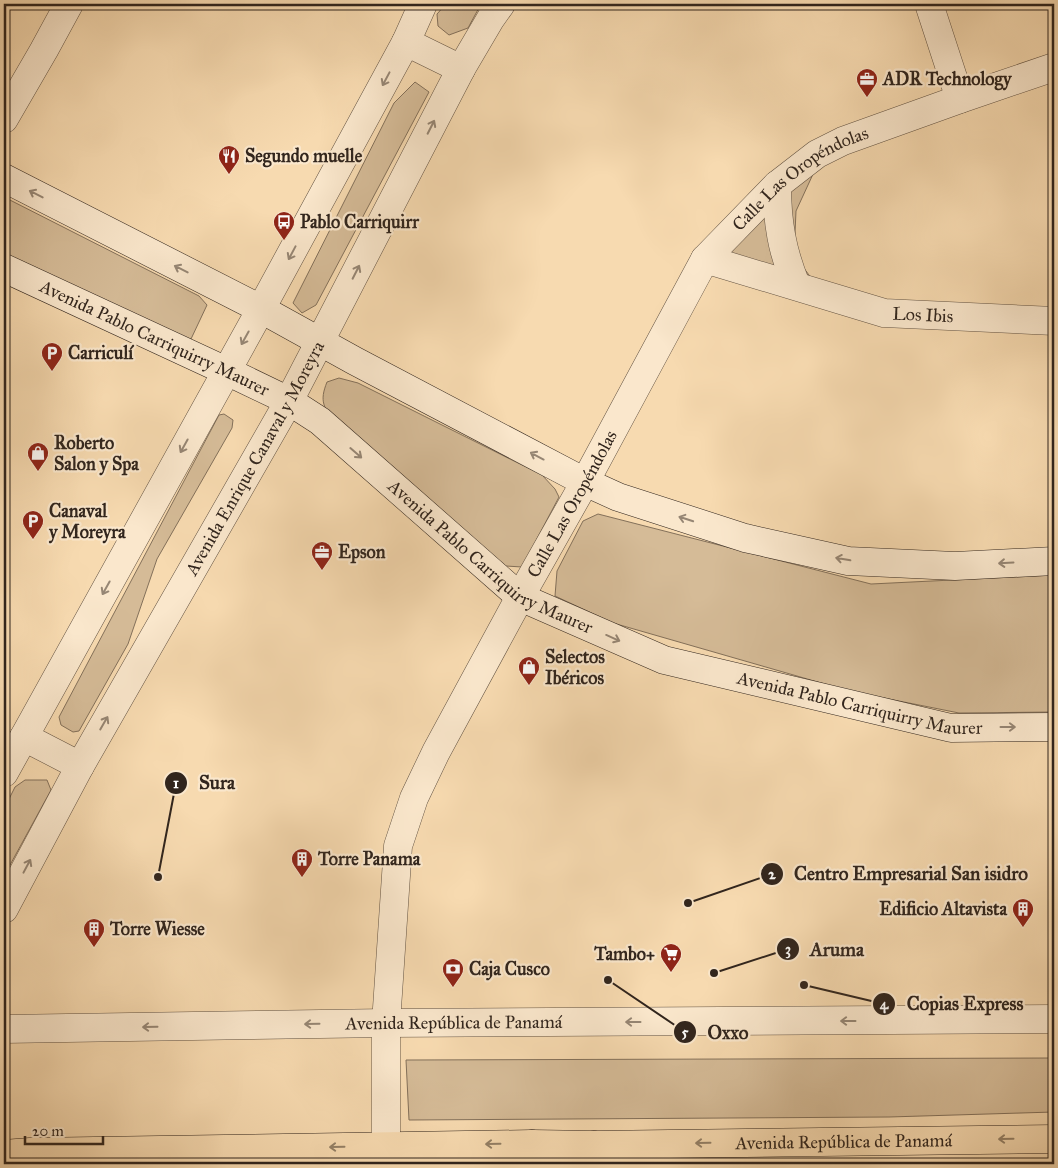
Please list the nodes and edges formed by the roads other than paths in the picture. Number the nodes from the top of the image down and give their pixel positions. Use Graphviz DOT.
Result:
graph roads {
  1 [pos="68,4"];
  2 [pos="423,4"];
  3 [pos="501,4"];
  4 [pos="928,4"];
  5 [pos="406,42"];
  6 [pos="1054,67"];
  7 [pos="461,69"];
  8 [pos="960,99"];
  9 [pos="4,119"];
  10 [pos="4,178"];
  11 [pos="777,185"];
  12 [pos="705,259"];
  13 [pos="4,268"];
  14 [pos="796,285"];
  15 [pos="261,310"];
  16 [pos="1054,322"];
  17 [pos="320,343"];
  18 [pos="227,371"];
  19 [pos="289,401"];
  20 [pos="586,482"];
  21 [pos="1054,561"];
  22 [pos="520,597"];
  23 [pos="1054,727"];
  24 [pos="24,737"];
  25 [pos="80,766"];
  26 [pos="4,773"];
  27 [pos="4,909"];
  28 [pos="1054,1019"];
  29 [pos="386,1023"];
  30 [pos="4,1029"];
  31 [pos="4,1138"];
  32 [pos="1054,1139"];
  33 [pos="386,1146"];
  34 [pos="17,1153"];
  35 [pos="533,1154"];
  36 [pos="595,1154"];
  1 -- 9 [label="street"];
  2 -- 5 [label="street"];
  3 -- 7 [label="street, Avenida Enrique Canaval y Moreyra"];
  4 -- 8 [label="street"];
  5 -- 7 [label="street"];
  5 -- 15 [label="street, one-way"];
  6 -- 8 [label="street, Calle Las Oropéndolas"];
  17 -- 7 [label="street, Avenida Enrique Canaval y Moreyra, one-way"];
  8 -- 11 [label="street, Calle Las Oropéndolas"];
  15 -- 10 [label="street, one-way"];
  11 -- 12 [label="street, Calle Las Oropéndolas"];
  11 -- 14 [label="street"];
  12 -- 14 [label="street, Los Ibis"];
  12 -- 20 [label="street, Calle Las Oropéndolas"];
  13 -- 18 [label="street, Avenida Pablo Carriquirry Maurer"];
  14 -- 16 [label="street, Los Ibis"];
  15 -- 17 [label="street"];
  15 -- 18 [label="street, one-way"];
  17 -- 19 [label="street, Avenida Enrique Canaval y Moreyra"];
  20 -- 17 [label="street, one-way"];
  18 -- 19 [label="street, Avenida Pablo Carriquirry Maurer"];
  18 -- 24 [label="street, one-way"];
  19 -- 22 [label="street, Avenida Pablo Carriquirry Maurer, one-way"];
  25 -- 19 [label="street, Avenida Enrique Canaval y Moreyra, one-way"];
  21 -- 20 [label="street, one-way"];
  20 -- 22 [label="street, Calle Las Oropéndolas"];
  22 -- 23 [label="street, Avenida Pablo Carriquirry Maurer, one-way"];
  22 -- 29 [label="street, Calle Las Oropéndolas"];
  24 -- 25 [label="street"];
  24 -- 26 [label="street"];
  27 -- 25 [label="street, Avenida Enrique Canaval y Moreyra, one-way"];
  28 -- 29 [label="street, Avenida República de Panamá, one-way"];
  29 -- 30 [label="street, Avenida República de Panamá, one-way"];
  29 -- 33 [label="street, Calle Las Oropéndolas"];
  31 -- 34 [label="main road"];
  32 -- 36 [label="main road, Avenida República de Panamá, one-way"];
  33 -- 34 [label="main road, Avenida República de Panamá, one-way"];
  35 -- 33 [label="main road, Avenida República de Panamá, one-way"];
  35 -- 36 [label="main road, Avenida República de Panamá"];
}
